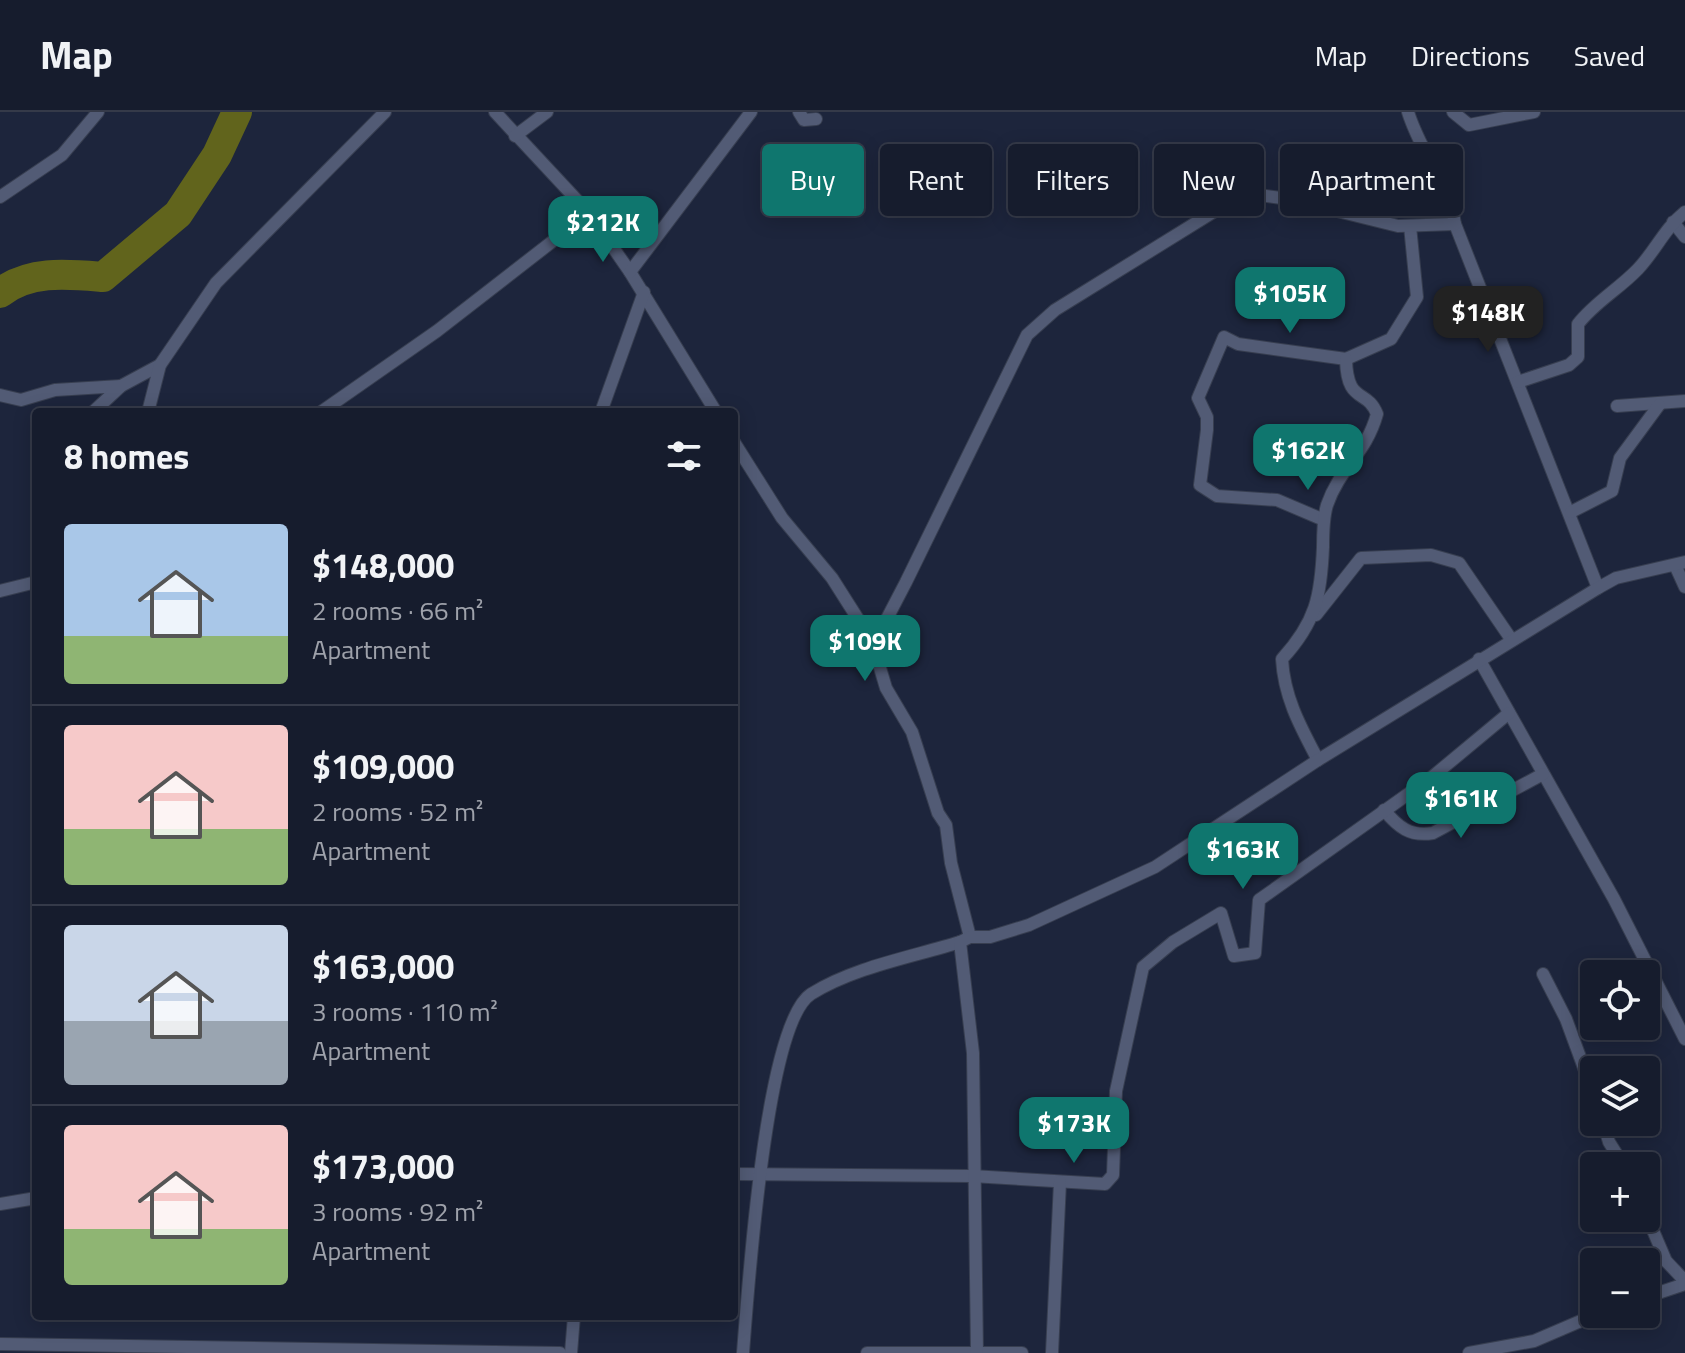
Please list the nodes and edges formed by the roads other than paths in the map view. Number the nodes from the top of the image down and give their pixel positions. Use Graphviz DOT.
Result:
graph roads {
  1 [pos="98,112"];
  2 [pos="385,112"];
  3 [pos="495,112"];
  4 [pos="547,112"];
  5 [pos="751,112"];
  6 [pos="799,112"];
  7 [pos="1408,112"];
  8 [pos="1453,112"];
  9 [pos="1534,112"];
  10 [pos="816,119"];
  11 [pos="515,136"];
  12 [pos="0,197"];
  13 [pos="1685,212"];
  14 [pos="589,213"];
  15 [pos="1673,222"];
  16 [pos="1455,224"];
  17 [pos="1410,226"];
  18 [pos="1685,237"];
  19 [pos="630,272"];
  20 [pos="644,292"];
  21 [pos="1346,359"];
  22 [pos="160,365"];
  23 [pos="1518,382"];
  24 [pos="121,386"];
  25 [pos="0,395"];
  26 [pos="1685,401"];
  27 [pos="1659,405"];
  28 [pos="1617,406"];
  29 [pos="97,408"];
  30 [pos="149,408"];
  31 [pos="327,408"];
  32 [pos="602,408"];
  33 [pos="714,408"];
  34 [pos="738,448"];
  35 [pos="1571,512"];
  36 [pos="1324,520"];
  37 [pos="1680,563"];
  38 [pos="30,584"];
  39 [pos="1685,587"];
  40 [pos="1598,588"];
  41 [pos="0,591"];
  42 [pos="1312,620"];
  43 [pos="1511,639"];
  44 [pos="872,641"];
  45 [pos="1479,659"];
  46 [pos="1509,713"];
  47 [pos="1318,760"];
  48 [pos="1543,774"];
  49 [pos="1384,810"];
  50 [pos="965,940"];
  51 [pos="1543,974"];
  52 [pos="1685,1039"];
  53 [pos="1580,1057"];
  54 [pos="738,1174"];
  55 [pos="757,1174"];
  56 [pos="972,1176"];
  57 [pos="1060,1182"];
  58 [pos="32,1199"];
  59 [pos="0,1204"];
  60 [pos="1654,1232"];
  61 [pos="1685,1283"];
  62 [pos="1660,1292"];
  63 [pos="574,1320"];
  64 [pos="1580,1321"];
  65 [pos="0,1344"];
  66 [pos="107,1350"];
  67 [pos="977,1352"];
  68 [pos="560,1353"];
  69 [pos="571,1353"];
  70 [pos="743,1353"];
  71 [pos="867,1353"];
  72 [pos="1022,1353"];
  73 [pos="1052,1353"];
  74 [pos="1469,1353"];
  1 -- 12 [label="street"];
  2 -- 22 [label="street"];
  3 -- 11 [label="street"];
  4 -- 11 [label="street"];
  5 -- 19 [label="street"];
  6 -- 10 [label="street"];
  7 -- 16 [label="street"];
  8 -- 9 [label="street"];
  11 -- 14 [label="street"];
  13 -- 15 [label="street"];
  14 -- 19 [label="street"];
  14 -- 31 [label="street"];
  15 -- 18 [label="street"];
  15 -- 23 [label="street"];
  16 -- 17 [label="street"];
  16 -- 23 [label="street"];
  17 -- 21 [label="street"];
  17 -- 44 [label="street"];
  19 -- 20 [label="street"];
  20 -- 32 [label="street"];
  20 -- 33 [label="street"];
  21 -- 36 [label="street"];
  21 -- 36 [label="street"];
  22 -- 24 [label="street"];
  22 -- 30 [label="street"];
  23 -- 35 [label="street"];
  24 -- 25 [label="street"];
  24 -- 29 [label="street"];
  26 -- 27 [label="street"];
  27 -- 28 [label="street"];
  27 -- 35 [label="street"];
  34 -- 44 [label="street"];
  35 -- 40 [label="street"];
  36 -- 42 [label="street"];
  37 -- 39 [label="street"];
  37 -- 40 [label="street"];
  38 -- 41 [label="street"];
  40 -- 43 [label="street"];
  42 -- 43 [label="street"];
  42 -- 47 [label="street"];
  43 -- 45 [label="street"];
  44 -- 50 [label="street"];
  45 -- 46 [label="street"];
  45 -- 47 [label="street"];
  46 -- 48 [label="street"];
  46 -- 49 [label="street"];
  47 -- 50 [label="street"];
  48 -- 49 [label="street"];
  48 -- 52 [label="street"];
  49 -- 57 [label="street"];
  50 -- 55 [label="street"];
  50 -- 56 [label="street"];
  51 -- 53 [label="street"];
  54 -- 55 [label="street"];
  55 -- 56 [label="street"];
  55 -- 70 [label="street"];
  56 -- 57 [label="street"];
  56 -- 67 [label="street"];
  57 -- 73 [label="street"];
  58 -- 59 [label="street"];
  60 -- 61 [label="street"];
  61 -- 62 [label="street"];
  63 -- 69 [label="street"];
  64 -- 74 [label="street"];
  65 -- 66 [label="street"];
  66 -- 68 [label="street"];
  67 -- 71 [label="street"];
  67 -- 72 [label="street"];
}
